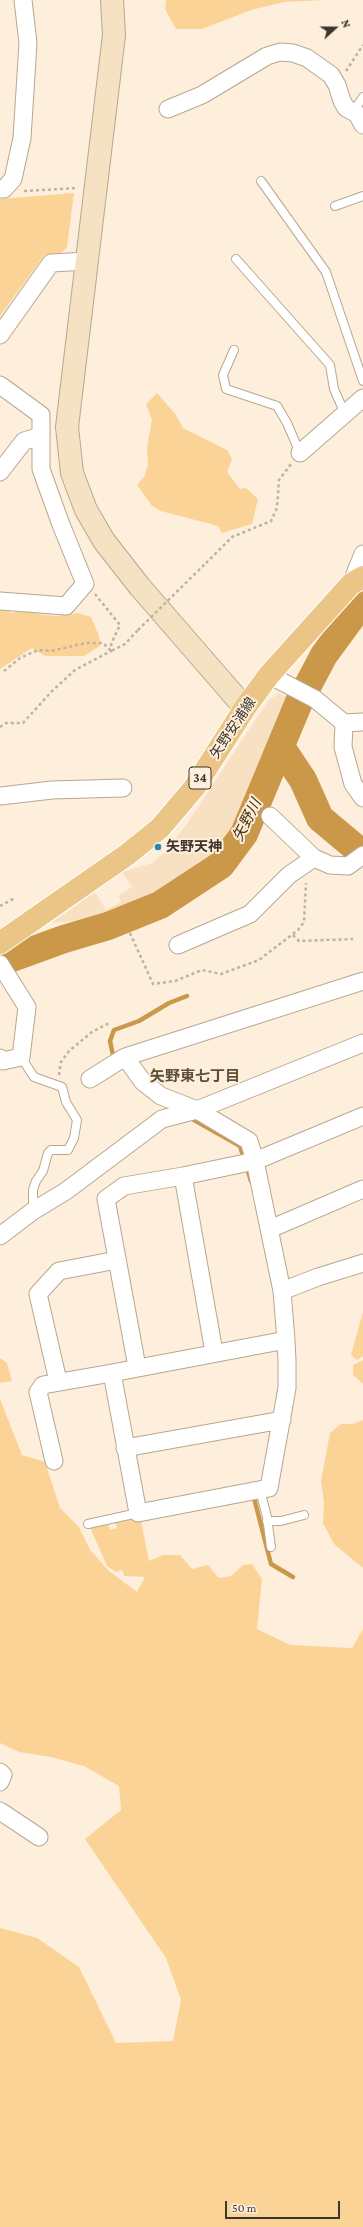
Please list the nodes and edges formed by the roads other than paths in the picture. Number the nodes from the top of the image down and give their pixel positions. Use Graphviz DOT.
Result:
graph roads {
  1 [pos="23,0"];
  2 [pos="113,0"];
  3 [pos="363,97"];
  4 [pos="168,109"];
  5 [pos="358,119"];
  6 [pos="261,181"];
  7 [pos="2,189"];
  8 [pos="363,196"];
  9 [pos="335,206"];
  10 [pos="236,259"];
  11 [pos="88,261"];
  12 [pos="0,335"];
  13 [pos="234,350"];
  14 [pos="363,381"];
  15 [pos="0,385"];
  16 [pos="363,398"];
  17 [pos="345,415"];
  18 [pos="41,436"];
  19 [pos="300,453"];
  20 [pos="0,472"];
  21 [pos="363,554"];
  22 [pos="357,580"];
  23 [pos="0,601"];
  24 [pos="269,676"];
  25 [pos="245,708"];
  26 [pos="363,722"];
  27 [pos="344,723"];
  28 [pos="123,788"];
  29 [pos="0,796"];
  30 [pos="363,798"];
  31 [pos="270,816"];
  32 [pos="363,855"];
  33 [pos="310,860"];
  34 [pos="0,943"];
  35 [pos="178,945"];
  36 [pos="0,964"];
  37 [pos="363,981"];
  38 [pos="363,1042"];
  39 [pos="21,1057"];
  40 [pos="0,1058"];
  41 [pos="118,1060"];
  42 [pos="90,1079"];
  43 [pos="197,1110"];
  44 [pos="363,1116"];
  45 [pos="255,1161"];
  46 [pos="183,1176"];
  47 [pos="363,1189"];
  48 [pos="33,1211"];
  49 [pos="270,1229"];
  50 [pos="1,1231"];
  51 [pos="117,1260"];
  52 [pos="363,1263"];
  53 [pos="282,1291"];
  54 [pos="286,1340"];
  55 [pos="214,1352"];
  56 [pos="137,1367"];
  57 [pos="112,1373"];
  58 [pos="58,1380"];
  59 [pos="282,1420"];
  60 [pos="125,1448"];
  61 [pos="54,1461"];
  62 [pos="260,1490"];
  63 [pos="138,1513"];
  64 [pos="304,1515"];
  65 [pos="267,1521"];
  66 [pos="88,1524"];
  67 [pos="271,1546"];
  68 [pos="0,1772"];
  69 [pos="0,1782"];
  70 [pos="0,1811"];
  71 [pos="39,1837"];
  1 -- 7 [label="street"];
  2 -- 11 [label="street"];
  3 -- 5 [label="lane"];
  4 -- 5 [label="street"];
  6 -- 14 [label="lane"];
  8 -- 9 [label="lane"];
  10 -- 17 [label="lane"];
  11 -- 12 [label="street"];
  11 -- 25 [label="street"];
  13 -- 19 [label="lane"];
  15 -- 18 [label="street"];
  16 -- 17 [label="street"];
  17 -- 19 [label="street"];
  18 -- 20 [label="street"];
  18 -- 23 [label="street"];
  21 -- 22 [label="street"];
  22 -- 24 [label="main road, 矢野安浦線 / 34"];
  24 -- 25 [label="main road, 矢野安浦線 / 34"];
  24 -- 27 [label="street"];
  25 -- 34 [label="main road, 矢野安浦線 / 34"];
  26 -- 27 [label="street"];
  27 -- 30 [label="street"];
  28 -- 29 [label="street"];
  31 -- 33 [label="street"];
  32 -- 33 [label="street"];
  33 -- 35 [label="street"];
  36 -- 39 [label="street"];
  37 -- 41 [label="street"];
  38 -- 43 [label="street"];
  39 -- 40 [label="street"];
  39 -- 48 [label="lane"];
  41 -- 42 [label="street"];
  41 -- 43 [label="street"];
  43 -- 45 [label="street"];
  43 -- 48 [label="street"];
  44 -- 45 [label="street"];
  45 -- 46 [label="street"];
  45 -- 49 [label="street"];
  46 -- 51 [label="street"];
  46 -- 55 [label="street"];
  47 -- 49 [label="street"];
  48 -- 50 [label="street"];
  49 -- 53 [label="street"];
  51 -- 56 [label="street"];
  51 -- 58 [label="street"];
  52 -- 53 [label="street"];
  53 -- 54 [label="street"];
  54 -- 55 [label="street"];
  54 -- 59 [label="street"];
  55 -- 56 [label="street"];
  56 -- 57 [label="street"];
  57 -- 58 [label="street"];
  57 -- 60 [label="street"];
  58 -- 61 [label="street"];
  59 -- 60 [label="street"];
  59 -- 62 [label="street"];
  60 -- 63 [label="street"];
  62 -- 63 [label="street"];
  62 -- 65 [label="lane"];
  63 -- 66 [label="lane"];
  64 -- 65 [label="lane"];
  65 -- 67 [label="lane"];
  68 -- 69 [label="street"];
  70 -- 71 [label="street"];
}
